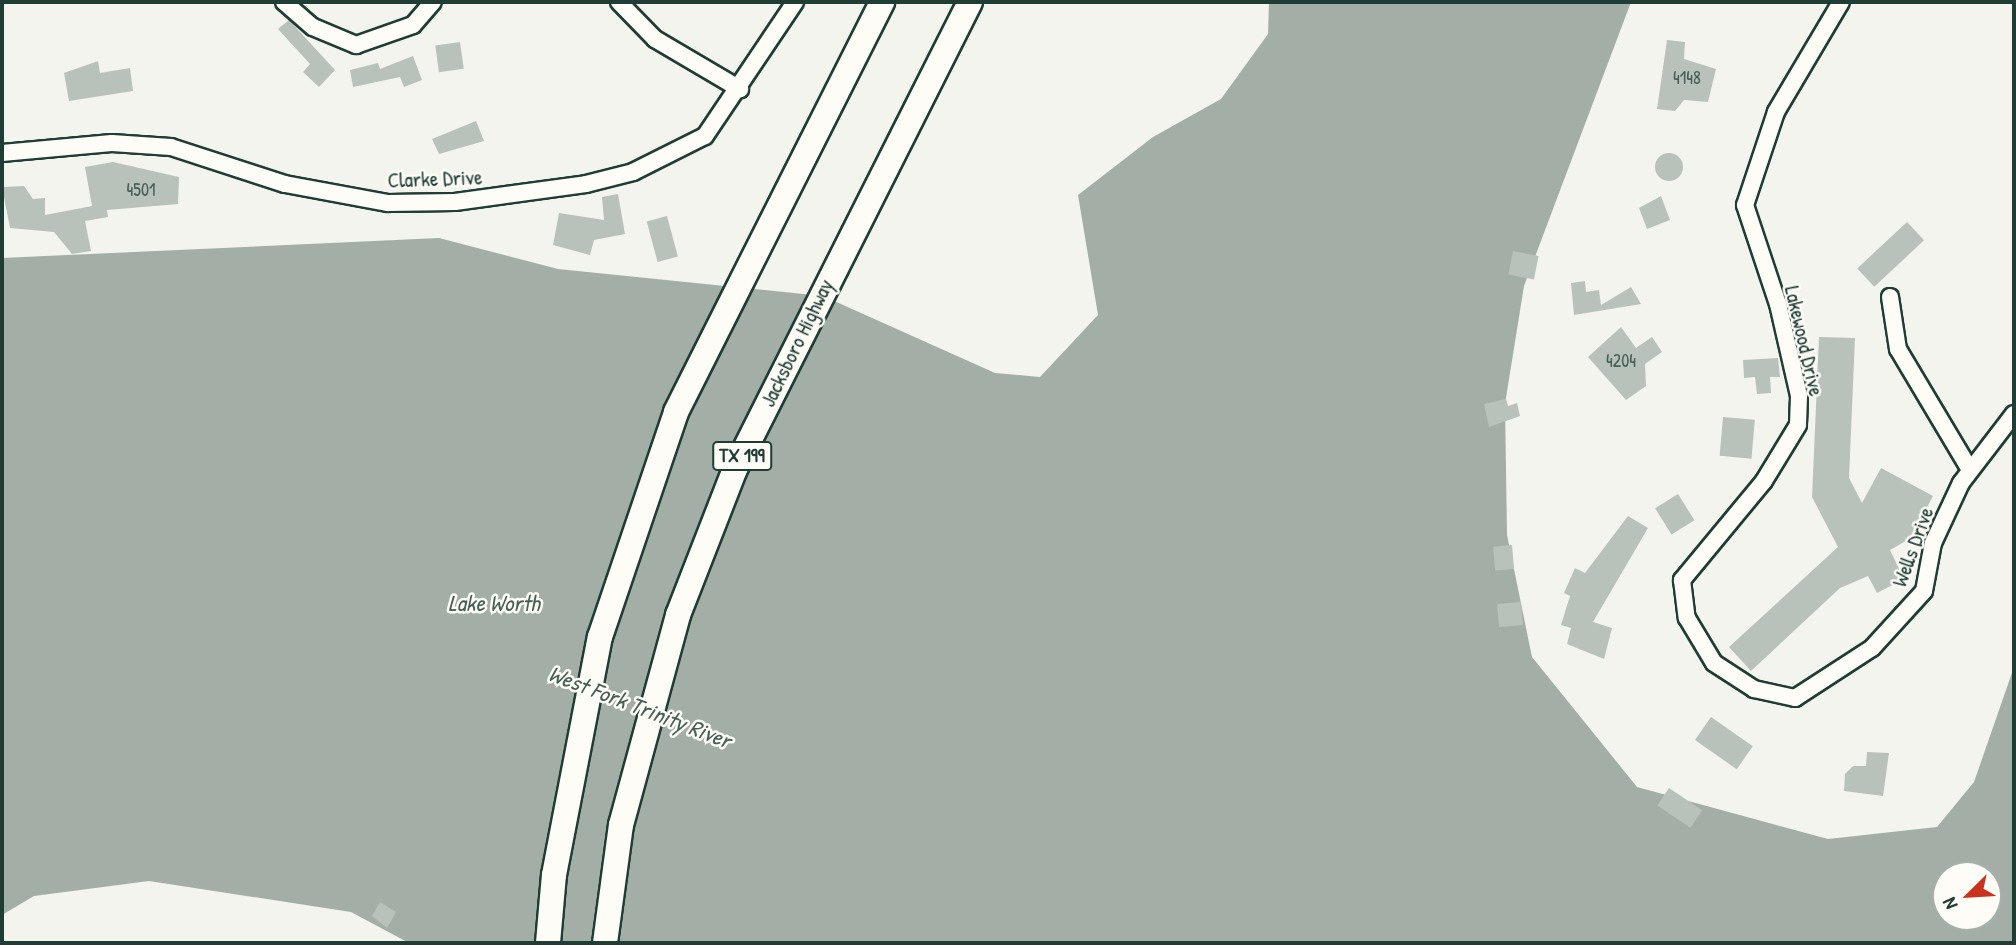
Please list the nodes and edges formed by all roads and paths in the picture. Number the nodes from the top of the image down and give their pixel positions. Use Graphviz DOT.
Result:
graph roads {
  1 [pos="284,2"];
  2 [pos="433,2"];
  3 [pos="619,2"];
  4 [pos="795,2"];
  5 [pos="882,2"];
  6 [pos="971,2"];
  7 [pos="1841,2"];
  8 [pos="740,89"];
  9 [pos="2,153"];
  10 [pos="1890,297"];
  11 [pos="2014,414"];
  12 [pos="1970,470"];
  13 [pos="1795,698"];
  14 [pos="548,943"];
  15 [pos="605,943"];
  1 -- 2 [label="street"];
  3 -- 8 [label="street"];
  4 -- 8 [label="street, Clarke Drive"];
  5 -- 14 [label="highway"];
  6 -- 15 [label="highway, Jacksboro Highway / TX 199"];
  7 -- 13 [label="street, Lakewood Drive"];
  8 -- 9 [label="street, Clarke Drive"];
  10 -- 12 [label="street"];
  11 -- 12 [label="street, Wells Drive"];
  12 -- 13 [label="street, Wells Drive"];
}
